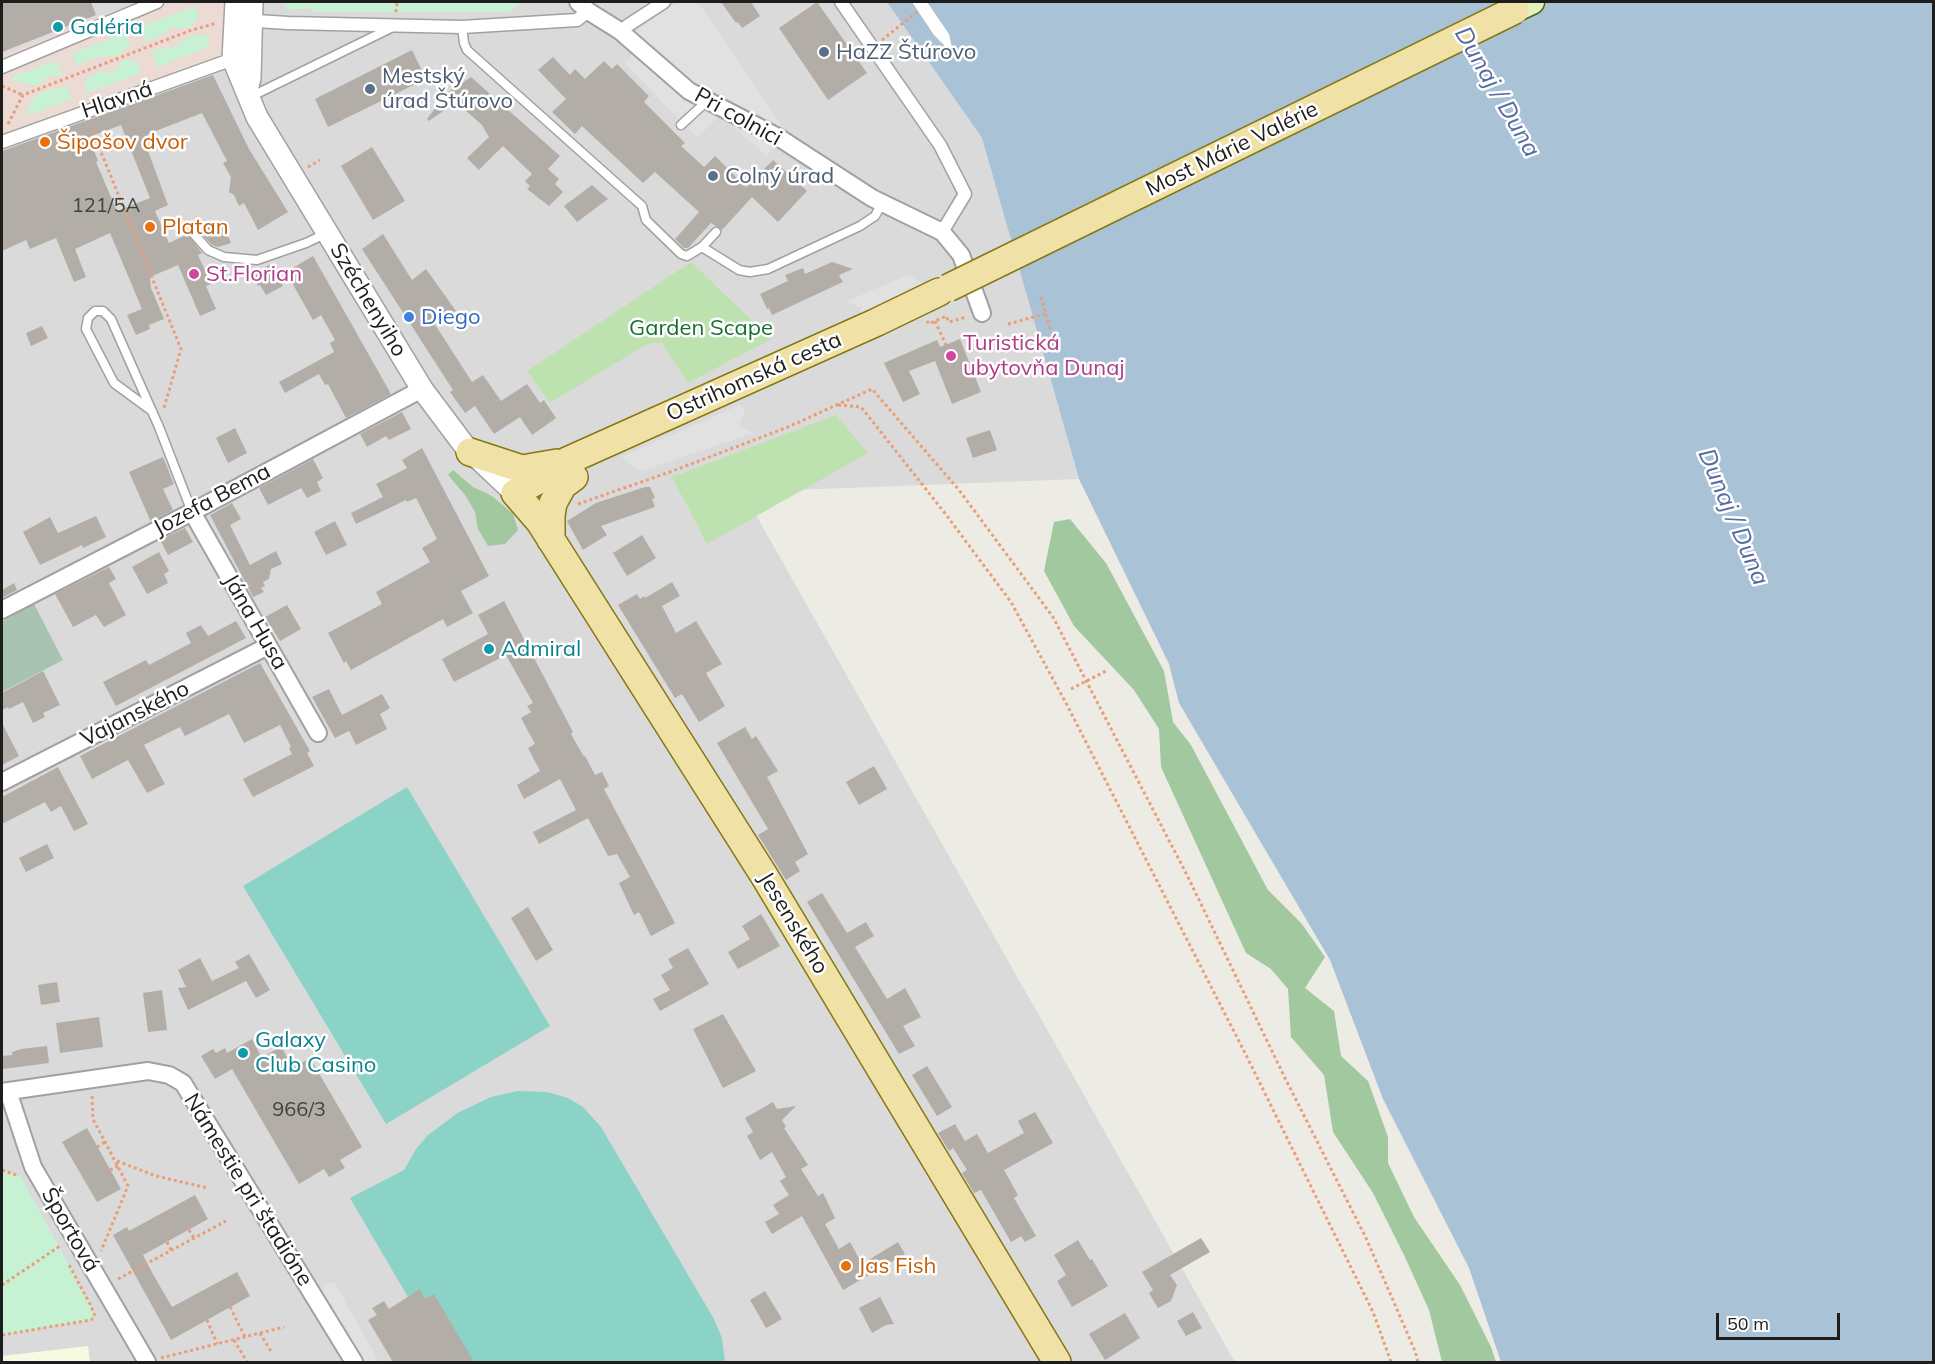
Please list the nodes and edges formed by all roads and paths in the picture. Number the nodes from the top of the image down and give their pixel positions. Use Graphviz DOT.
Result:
graph roads {
  1 [pos="157,2"];
  2 [pos="236,2"];
  3 [pos="664,2"];
  4 [pos="841,2"];
  5 [pos="583,6"];
  6 [pos="1524,6"];
  7 [pos="254,11"];
  8 [pos="918,11"];
  9 [pos="219,23"];
  10 [pos="396,26"];
  11 [pos="462,27"];
  12 [pos="623,29"];
  13 [pos="880,42"];
  14 [pos="232,59"];
  15 [pos="2,67"];
  16 [pos="2,86"];
  17 [pos="248,93"];
  18 [pos="23,95"];
  19 [pos="707,101"];
  20 [pos="84,111"];
  21 [pos="681,125"];
  22 [pos="7,126"];
  23 [pos="2,142"];
  24 [pos="320,160"];
  25 [pos="307,167"];
  26 [pos="882,203"];
  27 [pos="716,232"];
  28 [pos="942,232"];
  29 [pos="327,233"];
  30 [pos="195,234"];
  31 [pos="702,247"];
  32 [pos="944,290"];
  33 [pos="1041,297"];
  34 [pos="982,313"];
  35 [pos="924,315"];
  36 [pos="1046,315"];
  37 [pos="935,321"];
  38 [pos="949,322"];
  39 [pos="1008,324"];
  40 [pos="1050,329"];
  41 [pos="946,345"];
  42 [pos="422,388"];
  43 [pos="837,405"];
  44 [pos="152,411"];
  45 [pos="159,427"];
  46 [pos="470,452"];
  47 [pos="571,469"];
  48 [pos="525,487"];
  49 [pos="574,506"];
  50 [pos="192,512"];
  51 [pos="551,540"];
  52 [pos="2,610"];
  53 [pos="268,646"];
  54 [pos="1108,670"];
  55 [pos="1086,681"];
  56 [pos="1071,689"];
  57 [pos="318,733"];
  58 [pos="2,782"];
  59 [pos="5,1092"];
  60 [pos="92,1096"];
  61 [pos="105,1142"];
  62 [pos="97,1147"];
  63 [pos="115,1160"];
  64 [pos="118,1166"];
  65 [pos="2,1170"];
  66 [pos="110,1170"];
  67 [pos="21,1177"];
  68 [pos="208,1188"];
  69 [pos="226,1221"];
  70 [pos="189,1230"];
  71 [pos="194,1238"];
  72 [pos="167,1242"];
  73 [pos="171,1251"];
  74 [pos="63,1254"];
  75 [pos="68,1262"];
  76 [pos="93,1270"];
  77 [pos="2,1285"];
  78 [pos="103,1287"];
  79 [pos="230,1307"];
  80 [pos="207,1320"];
  81 [pos="284,1327"];
  82 [pos="260,1333"];
  83 [pos="2,1335"];
  84 [pos="245,1337"];
  85 [pos="234,1340"];
  86 [pos="217,1344"];
  87 [pos="272,1353"];
  88 [pos="147,1362"];
  89 [pos="247,1362"];
  90 [pos="354,1362"];
  91 [pos="1057,1362"];
  92 [pos="1391,1362"];
  93 [pos="1418,1362"];
  1 -- 15 [label="street"];
  2 -- 14 [label="street"];
  3 -- 12 [label="street"];
  4 -- 28 [label="street"];
  5 -- 11 [label="street"];
  5 -- 12 [label="street, Pri colnici"];
  6 -- 32 [label="main road, Most Márie Valérie, bridge"];
  7 -- 10 [label="street"];
  7 -- 17 [label="street"];
  8 -- 13 [label="path"];
  9 -- 18 [label="path"];
  10 -- 11 [label="street"];
  10 -- 17 [label="lane"];
  11 -- 31 [label="lane"];
  12 -- 19 [label="street, Pri colnici"];
  14 -- 17 [label="street, Széchenyiho"];
  14 -- 20 [label="street, Hlavná"];
  16 -- 18 [label="path"];
  17 -- 29 [label="street, Széchenyiho"];
  18 -- 22 [label="path"];
  19 -- 21 [label="lane"];
  19 -- 26 [label="street, Pri colnici"];
  20 -- 23 [label="street, Hlavná"];
  20 -- 45 [label="path"];
  24 -- 25 [label="path"];
  26 -- 28 [label="street, Pri colnici"];
  26 -- 31 [label="lane"];
  27 -- 31 [label="lane"];
  28 -- 34 [label="street, Pri colnici"];
  29 -- 30 [label="lane"];
  29 -- 42 [label="street, Széchenyiho"];
  32 -- 47 [label="main road, Ostrihomská cesta"];
  33 -- 36 [label="path"];
  35 -- 37 [label="path"];
  36 -- 39 [label="path"];
  36 -- 40 [label="path"];
  37 -- 38 [label="path"];
  37 -- 41 [label="path"];
  42 -- 46 [label="street, Széchenyiho"];
  42 -- 50 [label="street, Jozefa Bema"];
  43 -- 49 [label="path"];
  43 -- 55 [label="path"];
  43 -- 92 [label="path"];
  44 -- 44 [label="lane"];
  44 -- 45 [label="lane"];
  45 -- 50 [label="lane"];
  46 -- 47 [label="main road"];
  46 -- 48 [label="street, Széchenyiho"];
  47 -- 48 [label="main road"];
  47 -- 51 [label="main road"];
  48 -- 51 [label="main road, Jesenského"];
  50 -- 52 [label="street, Jozefa Bema"];
  50 -- 53 [label="street, Jána Husa"];
  51 -- 91 [label="main road, Jesenského"];
  53 -- 57 [label="street, Jána Husa"];
  53 -- 58 [label="street, Vajanského"];
  54 -- 55 [label="path"];
  55 -- 56 [label="path"];
  55 -- 93 [label="path"];
  59 -- 76 [label="street, Športová"];
  59 -- 90 [label="street, Námestie pri štadióne"];
  60 -- 61 [label="path"];
  61 -- 62 [label="path"];
  61 -- 63 [label="path"];
  63 -- 64 [label="path"];
  63 -- 68 [label="path"];
  64 -- 66 [label="path"];
  64 -- 76 [label="path"];
  65 -- 67 [label="path"];
  69 -- 71 [label="path"];
  70 -- 71 [label="path"];
  71 -- 73 [label="path"];
  72 -- 73 [label="path"];
  73 -- 78 [label="path"];
  74 -- 77 [label="path"];
  75 -- 83 [label="path"];
  76 -- 78 [label="street, Športová"];
  78 -- 88 [label="street, Športová"];
  79 -- 84 [label="path"];
  80 -- 86 [label="path"];
  81 -- 82 [label="path"];
  82 -- 84 [label="path"];
  82 -- 87 [label="path"];
  84 -- 85 [label="path"];
  85 -- 86 [label="path"];
  85 -- 89 [label="path"];
  86 -- 88 [label="path"];
}
